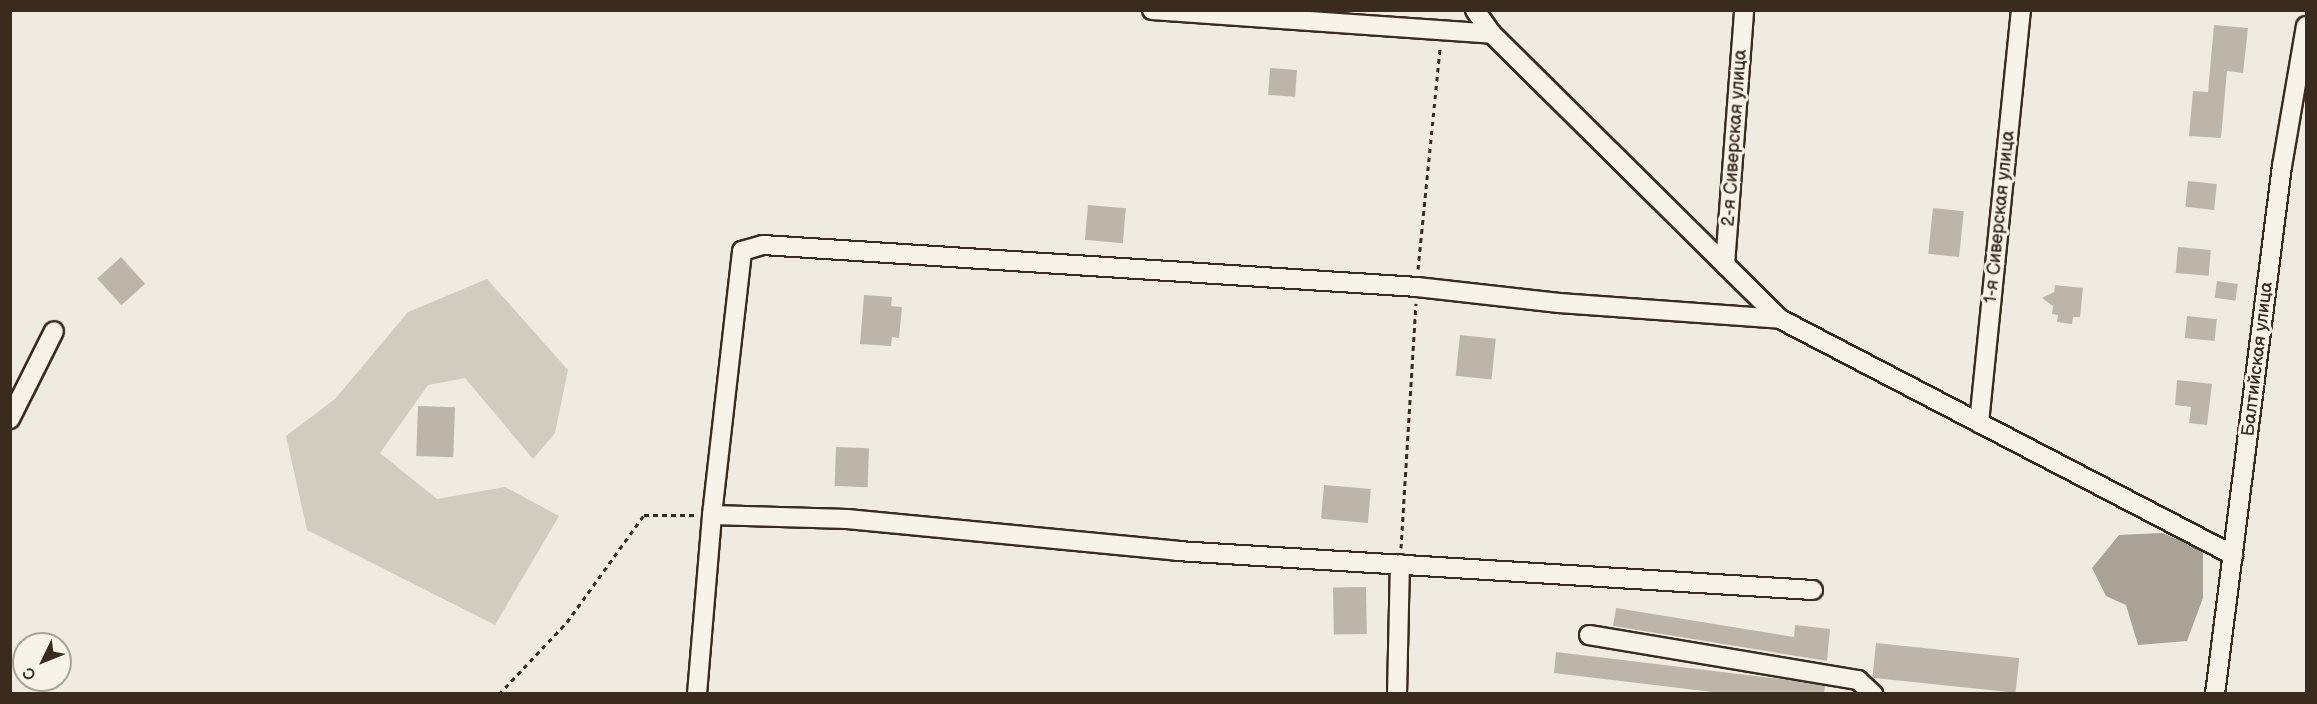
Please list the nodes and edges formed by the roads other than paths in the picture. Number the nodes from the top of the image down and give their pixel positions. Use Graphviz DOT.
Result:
graph roads {
  1 [pos="1152,10"];
  2 [pos="1475,10"];
  3 [pos="1494,10"];
  4 [pos="1744,10"];
  5 [pos="2020,10"];
  6 [pos="2307,26"];
  7 [pos="1492,34"];
  8 [pos="1725,264"];
  9 [pos="1780,319"];
  10 [pos="54,331"];
  11 [pos="10,419"];
  12 [pos="1979,423"];
  13 [pos="712,514"];
  14 [pos="2233,555"];
  15 [pos="1400,564"];
  16 [pos="1813,590"];
  17 [pos="1589,635"];
  18 [pos="698,693"];
  19 [pos="1397,693"];
  20 [pos="1873,693"];
  21 [pos="2215,693"];
  1 -- 7 [label="street"];
  2 -- 7 [label="street"];
  3 -- 7 [label="street"];
  4 -- 8 [label="street, 2-я Сиверская улица"];
  5 -- 12 [label="street, 1-я Сиверская улица"];
  6 -- 14 [label="street, Балтийская улица"];
  7 -- 8 [label="street"];
  8 -- 9 [label="street"];
  9 -- 12 [label="street"];
  9 -- 13 [label="street"];
  10 -- 11 [label="street"];
  12 -- 14 [label="street"];
  13 -- 15 [label="street"];
  13 -- 18 [label="street"];
  14 -- 21 [label="street, Балтийская улица"];
  15 -- 16 [label="street"];
  15 -- 19 [label="street"];
  17 -- 20 [label="street"];
}
